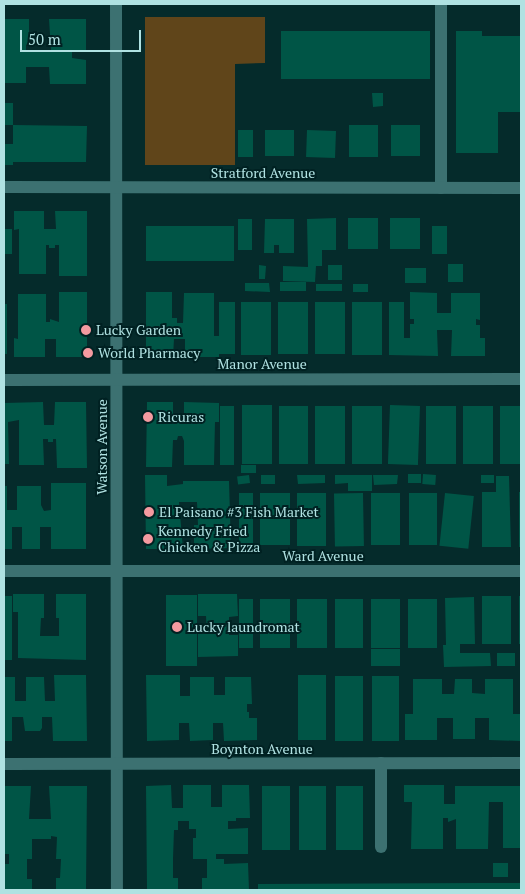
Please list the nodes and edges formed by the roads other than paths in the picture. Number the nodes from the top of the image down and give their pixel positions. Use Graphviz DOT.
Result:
graph roads {
  1 [pos="116,4"];
  2 [pos="441,4"];
  3 [pos="4,187"];
  4 [pos="116,187"];
  5 [pos="441,188"];
  6 [pos="521,188"];
  7 [pos="521,379"];
  8 [pos="4,380"];
  9 [pos="117,380"];
  10 [pos="4,571"];
  11 [pos="117,571"];
  12 [pos="521,571"];
  13 [pos="521,763"];
  14 [pos="4,764"];
  15 [pos="118,764"];
  16 [pos="380,764"];
  17 [pos="381,847"];
  18 [pos="117,890"];
  1 -- 4 [label="street, Watson Avenue"];
  2 -- 5 [label="street"];
  3 -- 4 [label="street, Stratford Avenue"];
  4 -- 5 [label="street, Stratford Avenue"];
  4 -- 9 [label="street, Watson Avenue"];
  5 -- 6 [label="street, Stratford Avenue"];
  7 -- 9 [label="street, Manor Avenue"];
  8 -- 9 [label="street, Manor Avenue"];
  9 -- 11 [label="street, Watson Avenue"];
  10 -- 11 [label="street, Ward Avenue"];
  11 -- 12 [label="street, Ward Avenue"];
  11 -- 15 [label="street, Watson Avenue"];
  13 -- 16 [label="street, Boynton Avenue"];
  14 -- 15 [label="street, Boynton Avenue"];
  15 -- 16 [label="street, Boynton Avenue"];
  15 -- 18 [label="street, Watson Avenue"];
  16 -- 17 [label="street"];
}
